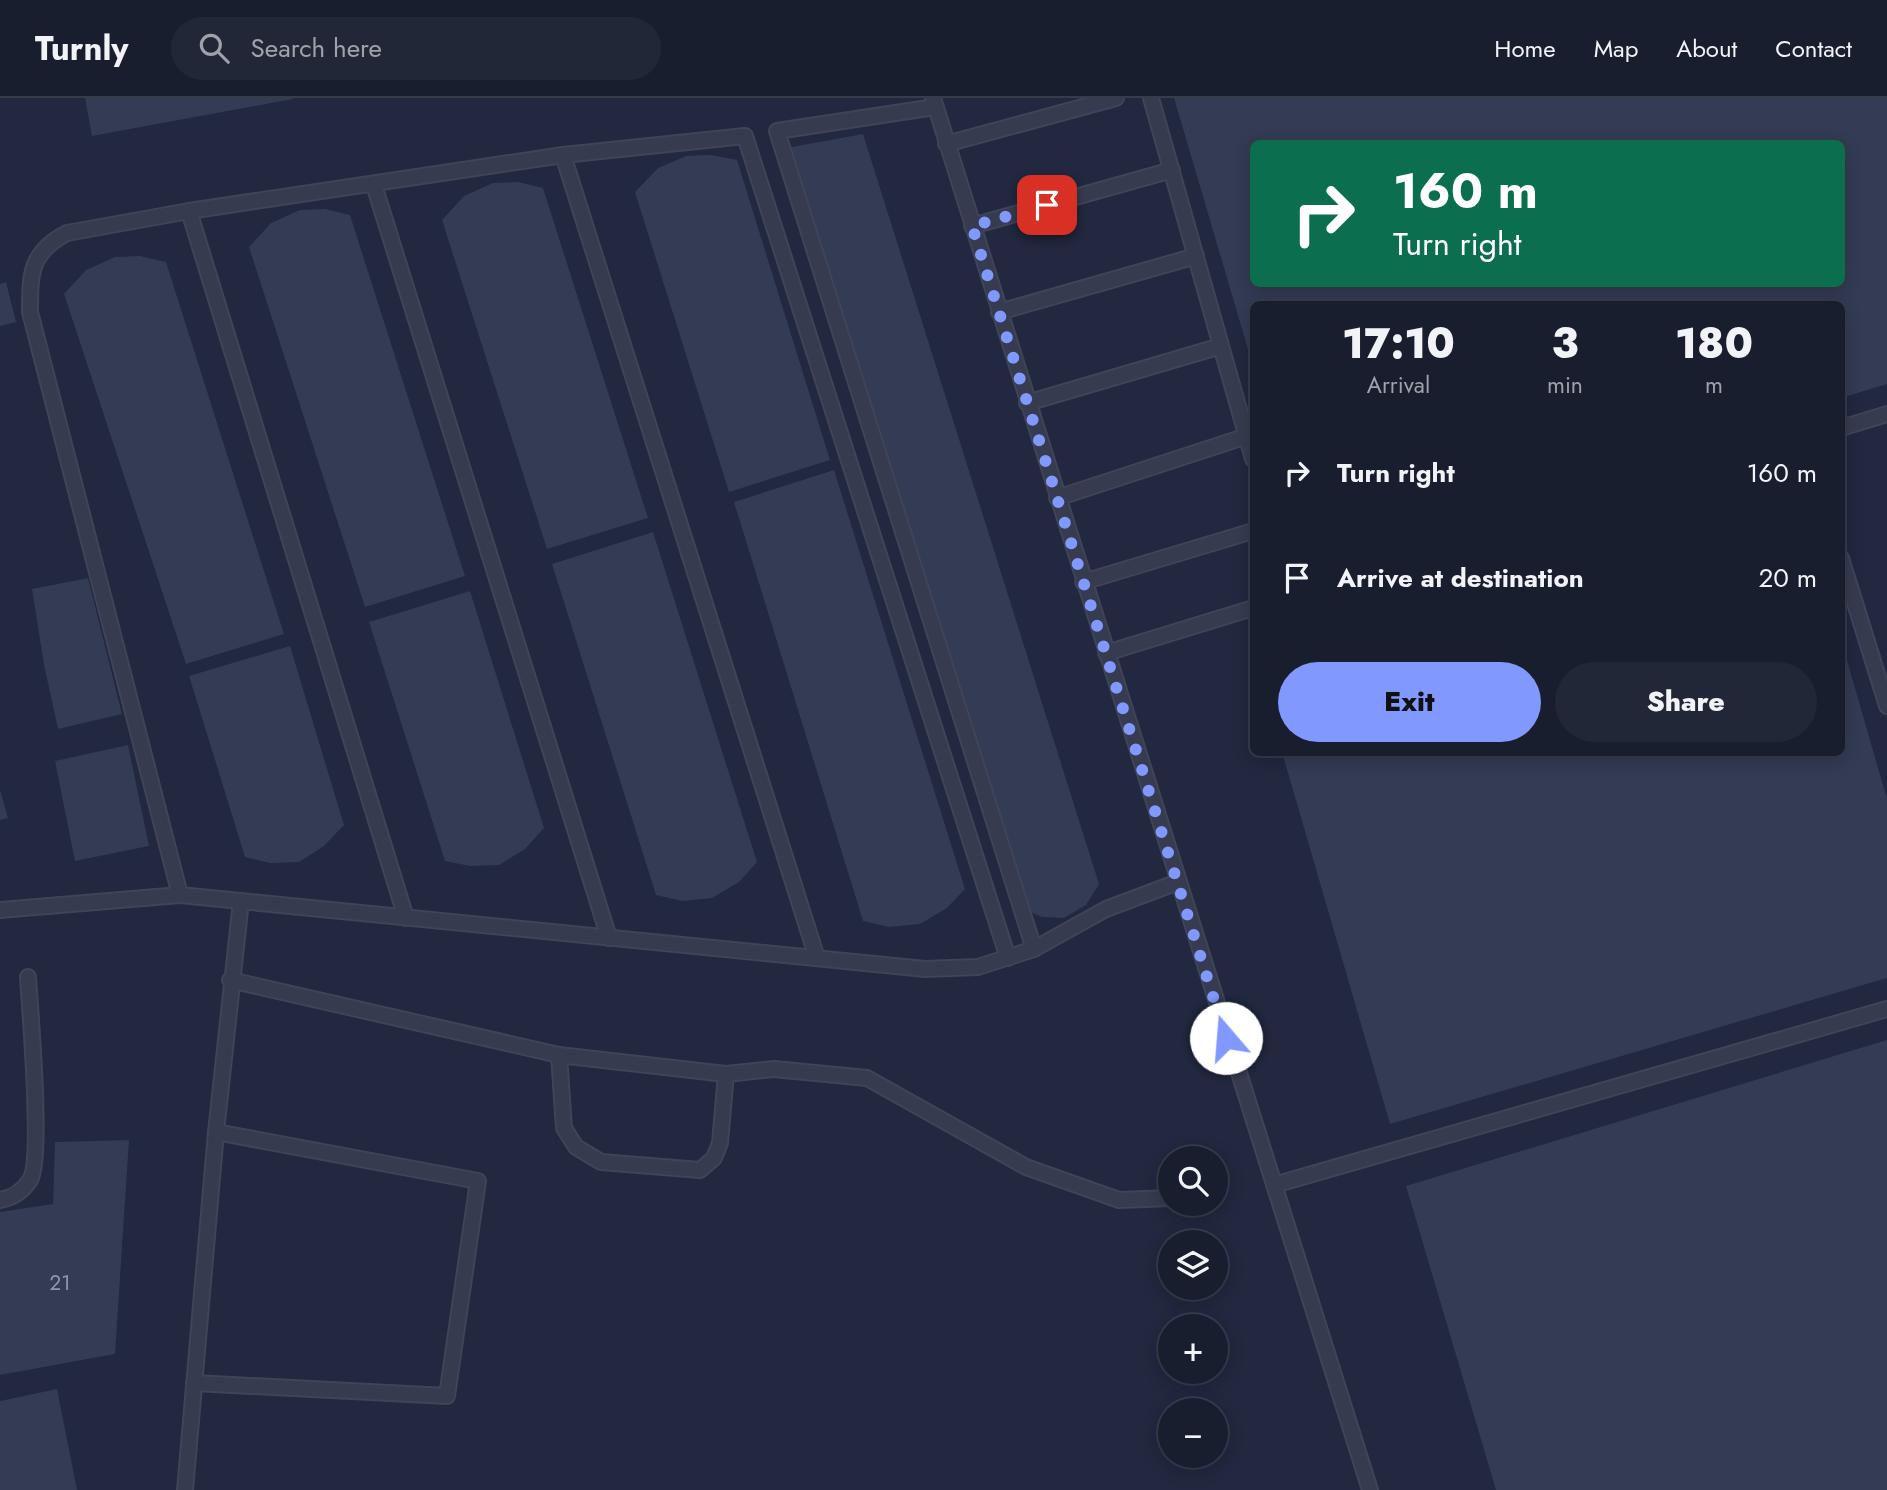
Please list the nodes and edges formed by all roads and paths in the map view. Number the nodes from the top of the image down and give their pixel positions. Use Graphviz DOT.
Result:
graph roads {
  1 [pos="1116,98"];
  2 [pos="1151,98"];
  3 [pos="934,103"];
  4 [pos="946,145"];
  5 [pos="563,155"];
  6 [pos="1172,170"];
  7 [pos="374,186"];
  8 [pos="189,211"];
  9 [pos="972,226"];
  10 [pos="1196,256"];
  11 [pos="999,312"];
  12 [pos="1221,346"];
  13 [pos="1027,403"];
  14 [pos="1887,414"];
  15 [pos="1845,427"];
  16 [pos="1247,436"];
  17 [pos="1250,447"];
  18 [pos="1057,498"];
  19 [pos="1250,532"];
  20 [pos="1845,571"];
  21 [pos="1083,582"];
  22 [pos="1250,609"];
  23 [pos="1106,653"];
  24 [pos="1887,706"];
  25 [pos="1178,881"];
  26 [pos="180,895"];
  27 [pos="241,901"];
  28 [pos="0,910"];
  29 [pos="406,918"];
  30 [pos="609,937"];
  31 [pos="1034,949"];
  32 [pos="817,958"];
  33 [pos="1008,958"];
  34 [pos="28,976"];
  35 [pos="230,980"];
  36 [pos="1887,1009"];
  37 [pos="559,1055"];
  38 [pos="726,1074"];
  39 [pos="216,1132"];
  40 [pos="1273,1185"];
  41 [pos="1158,1198"];
  42 [pos="0,1200"];
  43 [pos="194,1383"];
  44 [pos="185,1490"];
  45 [pos="1370,1490"];
  1 -- 4 [label="lane"];
  2 -- 6 [label="lane"];
  3 -- 4 [label="lane"];
  3 -- 31 [label="lane"];
  4 -- 9 [label="lane"];
  5 -- 7 [label="lane"];
  5 -- 32 [label="lane"];
  5 -- 33 [label="lane"];
  6 -- 9 [label="lane"];
  6 -- 10 [label="lane"];
  7 -- 8 [label="lane"];
  7 -- 30 [label="lane"];
  8 -- 26 [label="lane"];
  8 -- 29 [label="lane"];
  9 -- 11 [label="lane"];
  10 -- 11 [label="lane"];
  10 -- 12 [label="lane"];
  11 -- 13 [label="lane"];
  12 -- 13 [label="lane"];
  12 -- 16 [label="lane"];
  13 -- 18 [label="lane"];
  14 -- 15 [label="lane"];
  16 -- 17 [label="lane"];
  16 -- 18 [label="lane"];
  18 -- 21 [label="lane"];
  19 -- 21 [label="lane"];
  20 -- 24 [label="lane"];
  21 -- 23 [label="lane"];
  22 -- 23 [label="lane"];
  23 -- 25 [label="lane"];
  25 -- 31 [label="lane"];
  25 -- 40 [label="lane"];
  26 -- 27 [label="lane"];
  26 -- 28 [label="lane"];
  27 -- 29 [label="lane"];
  27 -- 35 [label="lane"];
  29 -- 30 [label="lane"];
  30 -- 32 [label="lane"];
  31 -- 33 [label="lane"];
  32 -- 33 [label="lane"];
  34 -- 42 [label="lane"];
  35 -- 37 [label="lane"];
  35 -- 39 [label="lane"];
  36 -- 40 [label="lane"];
  37 -- 38 [label="lane"];
  37 -- 38 [label="lane"];
  38 -- 41 [label="lane"];
  39 -- 43 [label="lane"];
  39 -- 43 [label="lane"];
  40 -- 45 [label="lane"];
  43 -- 44 [label="lane"];
}
